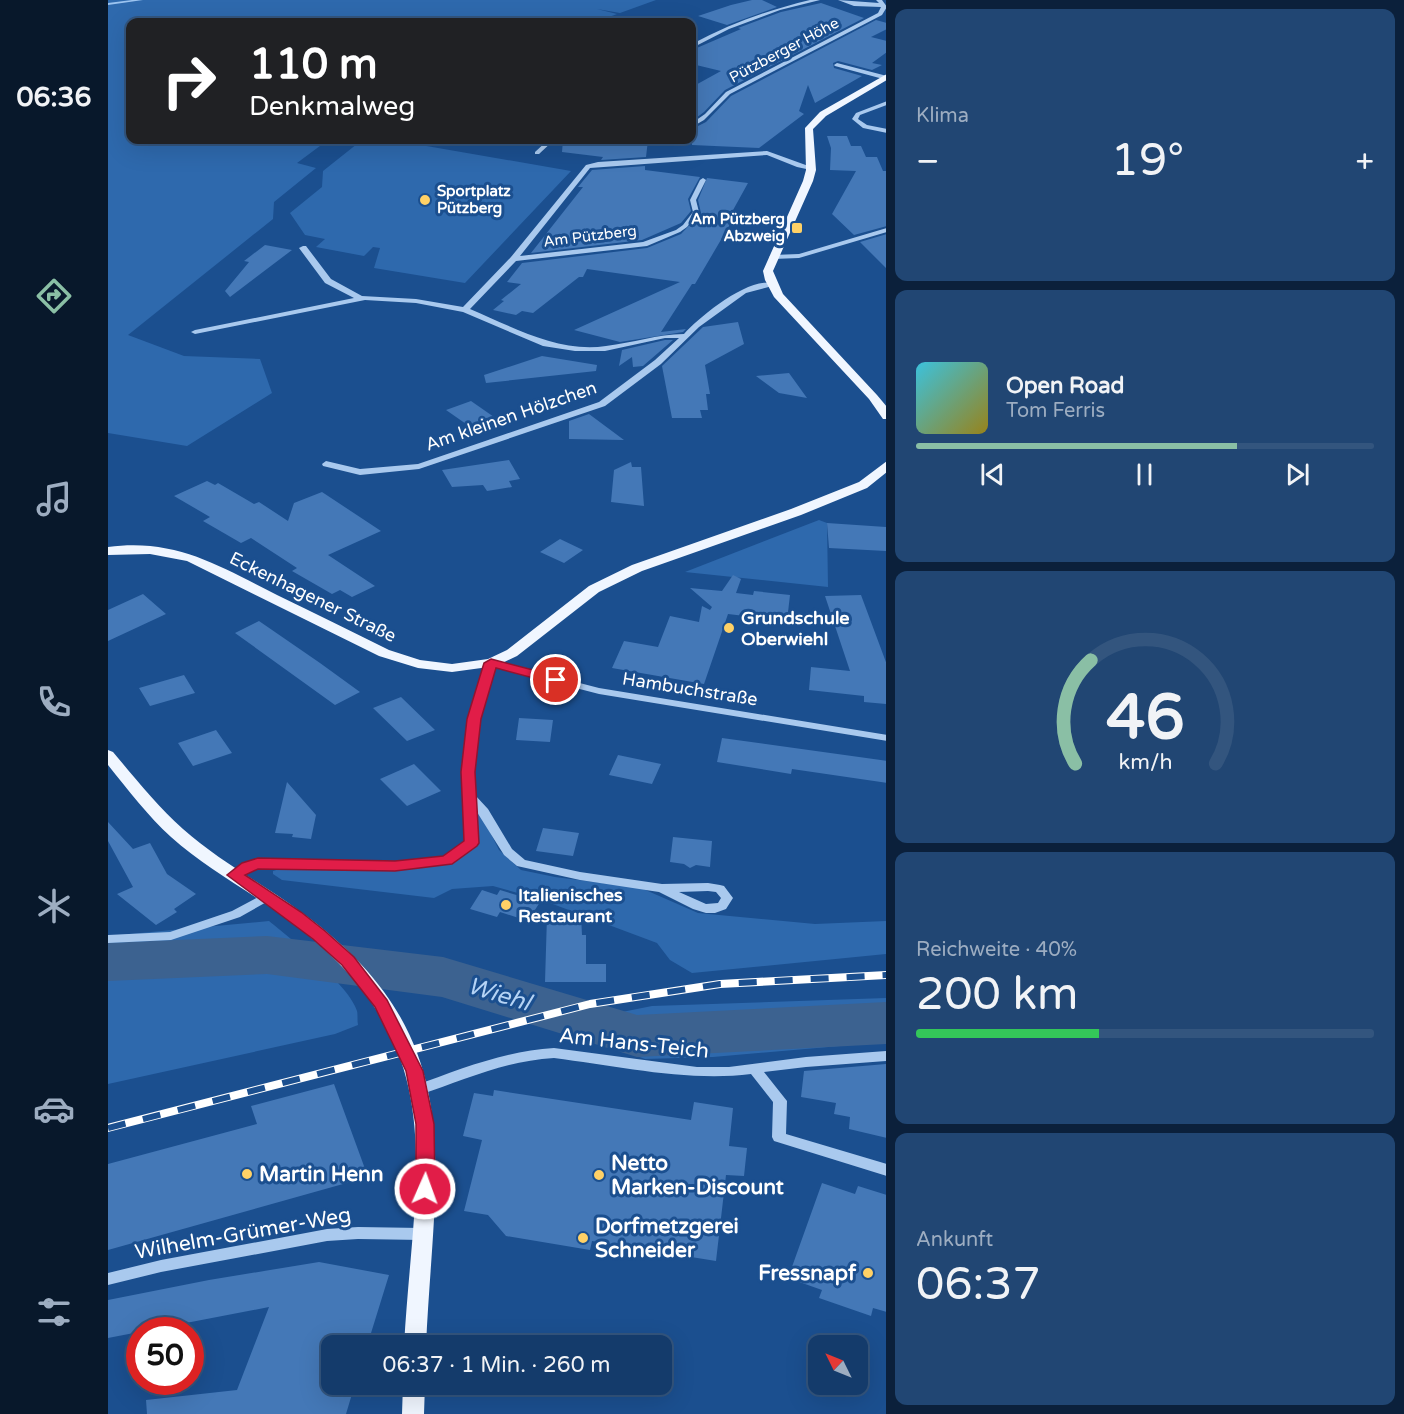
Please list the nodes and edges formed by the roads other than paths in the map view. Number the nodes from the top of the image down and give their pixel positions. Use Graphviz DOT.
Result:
graph roads {
  1 [pos="817,0"];
  2 [pos="841,0"];
  3 [pos="881,3"];
  4 [pos="696,44"];
  5 [pos="837,65"];
  6 [pos="886,77"];
  7 [pos="886,103"];
  8 [pos="696,123"];
  9 [pos="886,131"];
  10 [pos="547,144"];
  11 [pos="537,153"];
  12 [pos="811,168"];
  13 [pos="703,180"];
  14 [pos="886,230"];
  15 [pos="303,248"];
  16 [pos="773,257"];
  17 [pos="514,259"];
  18 [pos="772,285"];
  19 [pos="361,299"];
  20 [pos="465,310"];
  21 [pos="195,332"];
  22 [pos="686,336"];
  23 [pos="886,416"];
  24 [pos="326,464"];
  25 [pos="886,465"];
  26 [pos="108,550"];
  27 [pos="491,663"];
  28 [pos="886,738"];
  29 [pos="108,754"];
  30 [pos="469,796"];
  31 [pos="234,875"];
  32 [pos="662,888"];
  33 [pos="266,897"];
  34 [pos="108,939"];
  35 [pos="886,1056"];
  36 [pos="754,1069"];
  37 [pos="418,1090"];
  38 [pos="886,1170"];
  39 [pos="422,1234"];
  40 [pos="108,1279"];
  41 [pos="416,1335"];
  42 [pos="414,1395"];
  43 [pos="413,1414"];
  1 -- 4 [label="street, Pützberger Höhe"];
  2 -- 3 [label="street"];
  3 -- 8 [label="street, Pützberger Höhe"];
  5 -- 6 [label="street"];
  6 -- 12 [label="main road"];
  7 -- 9 [label="street"];
  10 -- 11 [label="street"];
  12 -- 16 [label="main road"];
  12 -- 17 [label="street, Am Pützberg"];
  13 -- 17 [label="street, Am Pützberg"];
  14 -- 16 [label="street"];
  15 -- 19 [label="street"];
  16 -- 18 [label="main road"];
  17 -- 20 [label="street, Am Pützberg"];
  18 -- 22 [label="street"];
  18 -- 23 [label="main road"];
  19 -- 20 [label="street"];
  19 -- 21 [label="street"];
  20 -- 22 [label="street"];
  22 -- 24 [label="street, Am kleinen Hölzchen"];
  25 -- 27 [label="main road, Eckenhagener Straße"];
  26 -- 27 [label="main road, Eckenhagener Straße"];
  27 -- 28 [label="street, Hambuchstraße"];
  27 -- 30 [label="street"];
  29 -- 31 [label="main road"];
  30 -- 31 [label="street"];
  30 -- 32 [label="street"];
  31 -- 33 [label="main road"];
  33 -- 34 [label="street"];
  33 -- 37 [label="main road"];
  35 -- 36 [label="street, Am Hans-Teich"];
  36 -- 37 [label="street, Am Hans-Teich"];
  36 -- 38 [label="street"];
  37 -- 39 [label="main road"];
  39 -- 40 [label="street, Wilhelm-Grümer-Weg"];
  39 -- 41 [label="main road"];
  42 -- 43 [label="main road"];
}
